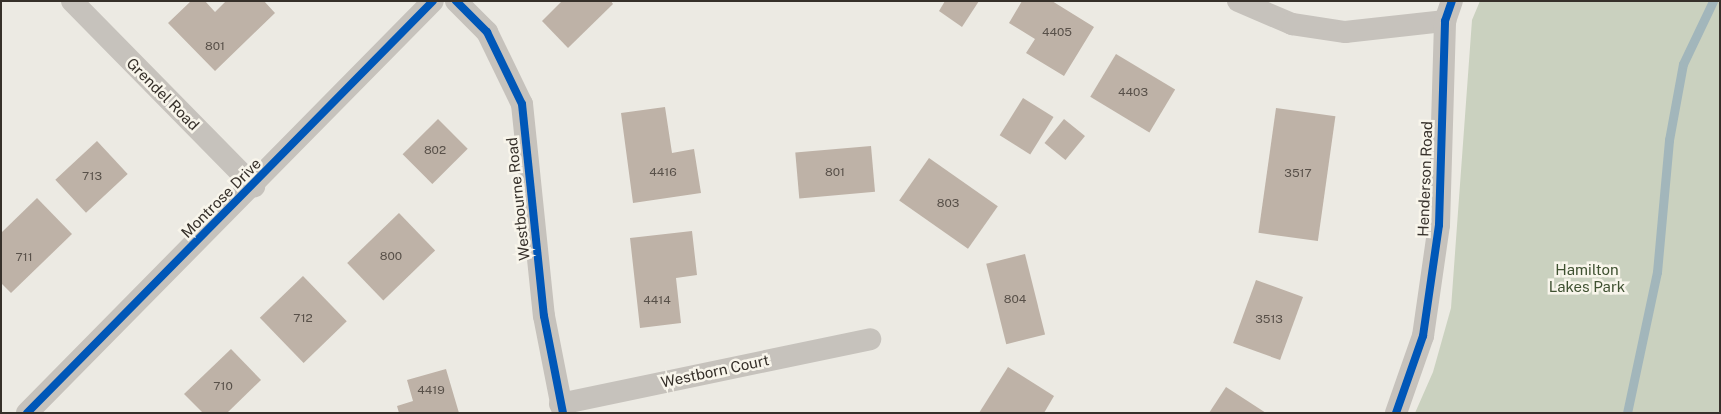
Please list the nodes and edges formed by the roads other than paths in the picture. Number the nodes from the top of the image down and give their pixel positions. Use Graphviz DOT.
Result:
graph roads {
  1 [pos="72,1"];
  2 [pos="433,1"];
  3 [pos="456,1"];
  4 [pos="1238,1"];
  5 [pos="1448,11"];
  6 [pos="254,186"];
  7 [pos="870,339"];
  8 [pos="562,408"];
  9 [pos="27,413"];
  10 [pos="1396,413"];
  1 -- 6 [label="street, Grendel Road"];
  2 -- 6 [label="street, Montrose Drive"];
  3 -- 8 [label="street, Westbourne Road"];
  4 -- 5 [label="street"];
  5 -- 10 [label="street, Henderson Road"];
  6 -- 9 [label="street, Montrose Drive"];
  7 -- 8 [label="street, Westborn Court"];
}
